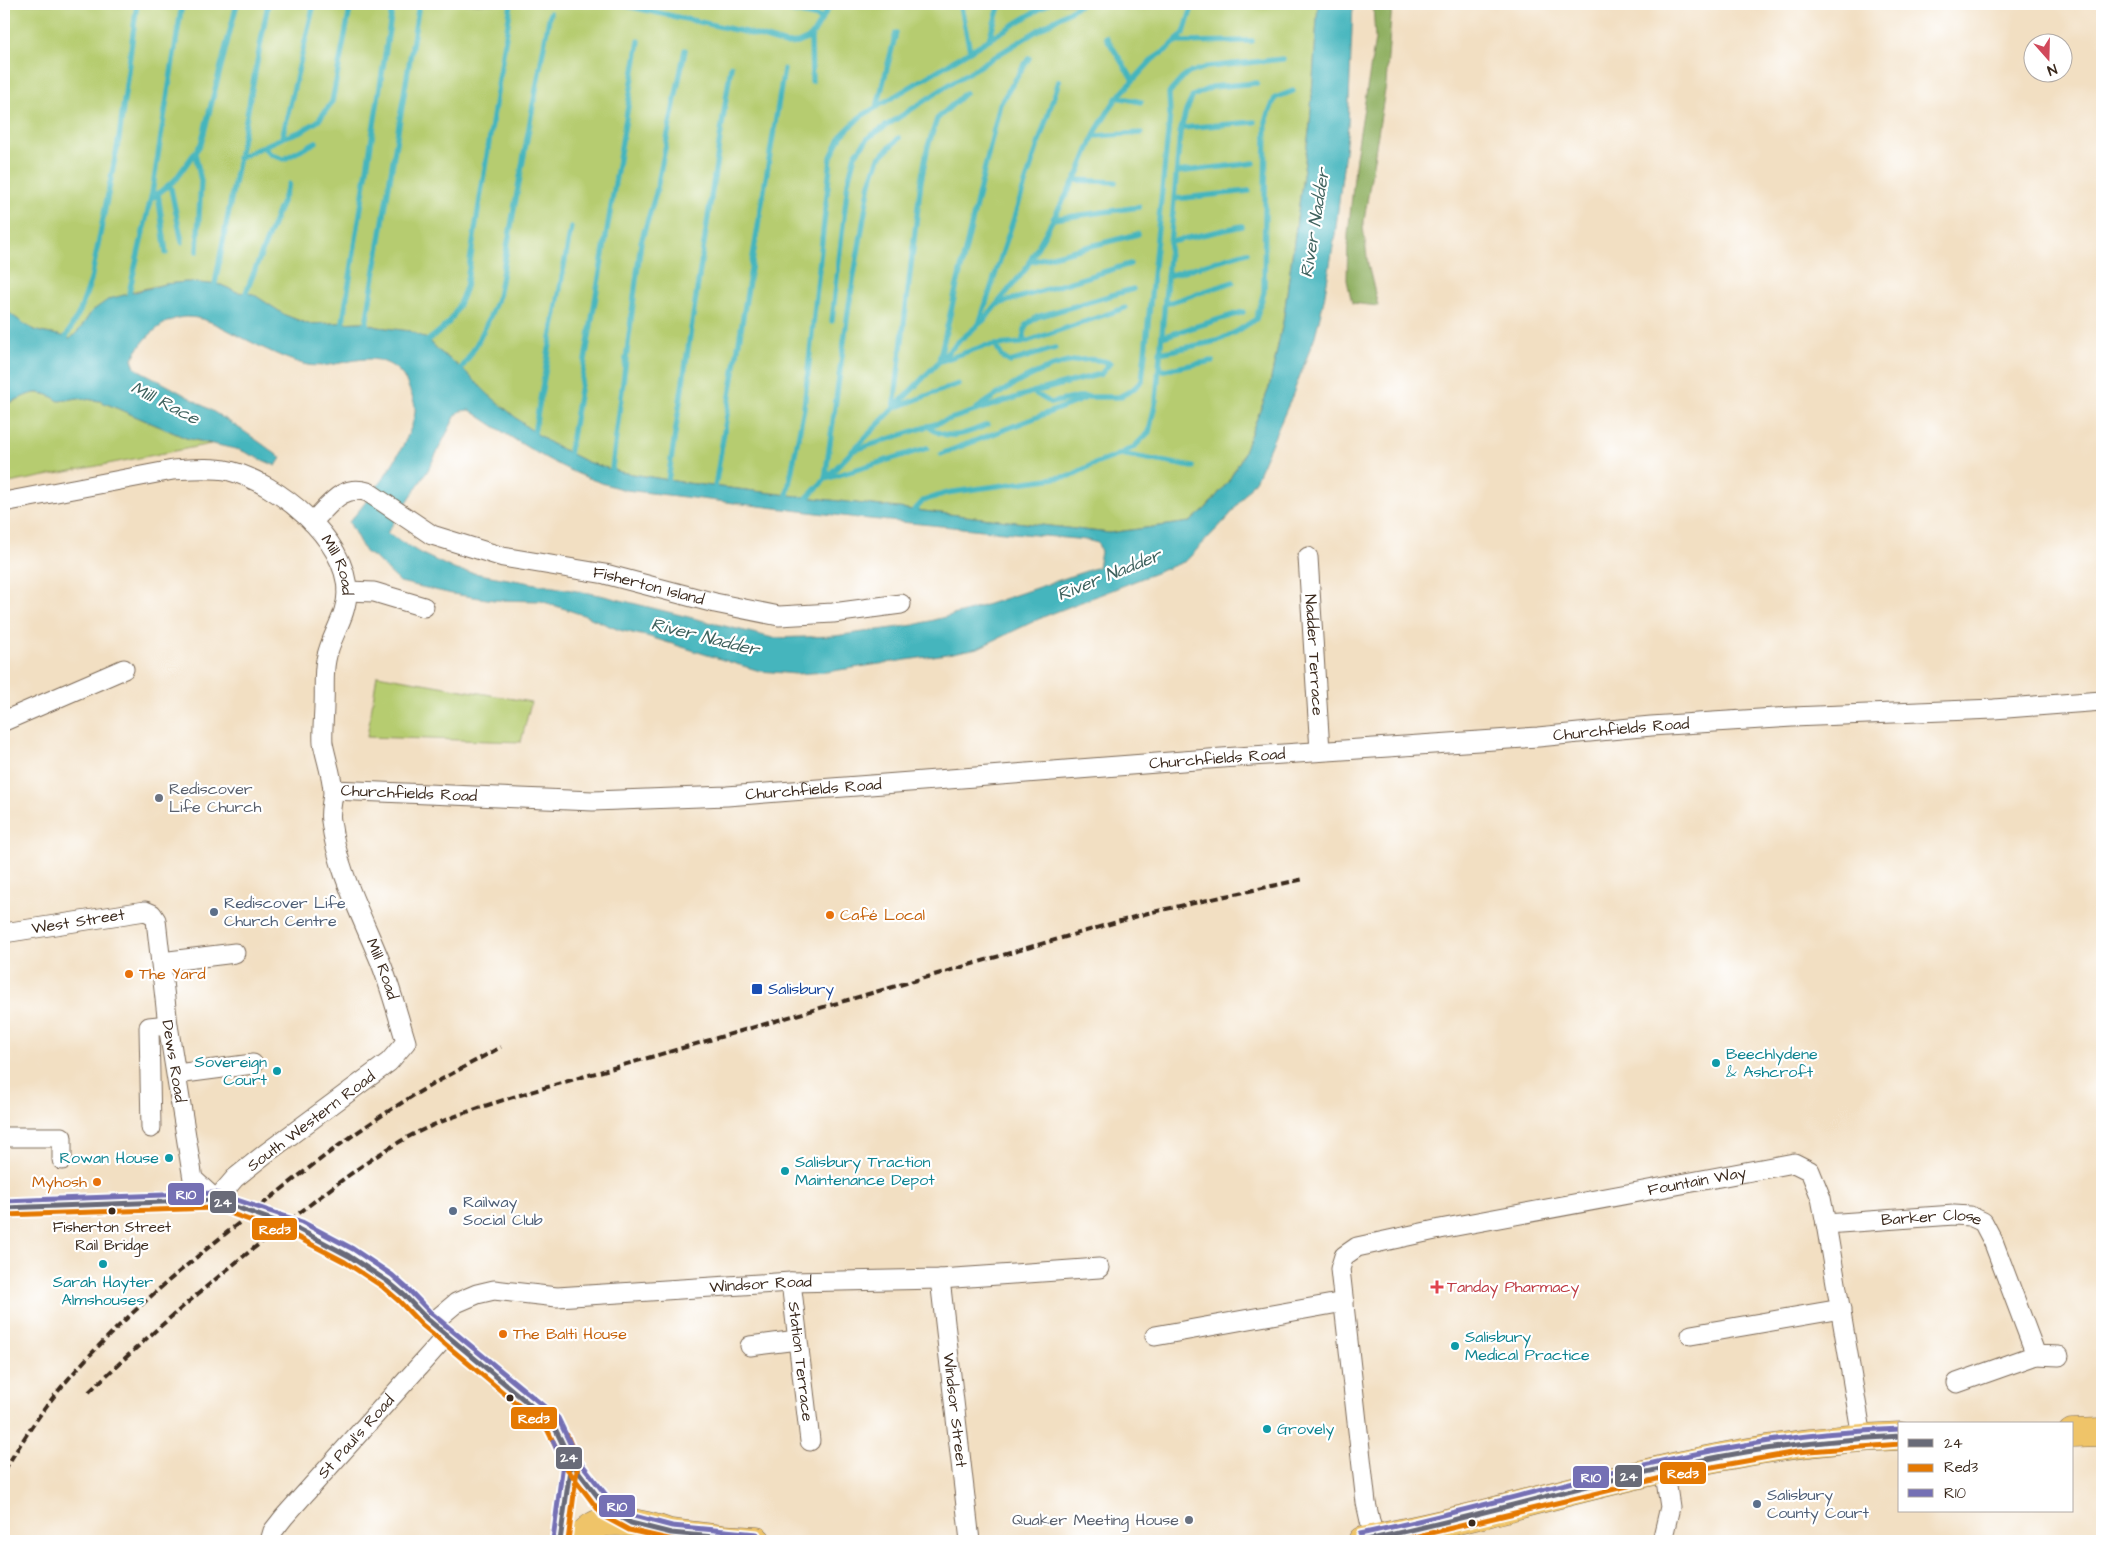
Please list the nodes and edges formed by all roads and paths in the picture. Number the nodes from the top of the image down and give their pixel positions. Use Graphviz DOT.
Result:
graph roads {
  1 [pos="4,502"];
  2 [pos="312,522"];
  3 [pos="1308,557"];
  4 [pos="347,591"];
  5 [pos="901,604"];
  6 [pos="424,607"];
  7 [pos="124,669"];
  8 [pos="2102,701"];
  9 [pos="2102,709"];
  10 [pos="4,721"];
  11 [pos="1320,751"];
  12 [pos="333,790"];
  13 [pos="152,914"];
  14 [pos="4,933"];
  15 [pos="235,953"];
  16 [pos="161,962"];
  17 [pos="168,1025"];
  18 [pos="406,1042"];
  19 [pos="253,1064"];
  20 [pos="177,1074"];
  21 [pos="152,1128"];
  22 [pos="4,1137"];
  23 [pos="62,1160"];
  24 [pos="216,1200"];
  25 [pos="4,1208"];
  26 [pos="1826,1224"];
  27 [pos="1100,1268"];
  28 [pos="940,1279"];
  29 [pos="791,1282"];
  30 [pos="1344,1302"];
  31 [pos="1841,1309"];
  32 [pos="439,1329"];
  33 [pos="1691,1335"];
  34 [pos="1155,1336"];
  35 [pos="797,1340"];
  36 [pos="750,1346"];
  37 [pos="2036,1354"];
  38 [pos="2059,1356"];
  39 [pos="1957,1383"];
  40 [pos="2102,1432"];
  41 [pos="2074,1433"];
  42 [pos="1898,1436"];
  43 [pos="1862,1437"];
  44 [pos="810,1441"];
  45 [pos="571,1462"];
  46 [pos="1664,1468"];
  47 [pos="631,1523"];
  48 [pos="679,1537"];
  49 [pos="1368,1540"];
  50 [pos="270,1541"];
  51 [pos="560,1541"];
  52 [pos="577,1541"];
  53 [pos="757,1541"];
  54 [pos="970,1541"];
  55 [pos="1662,1541"];
  1 -- 2 [label="street, Mill Road"];
  2 -- 4 [label="street, Mill Road"];
  2 -- 5 [label="street, Fisherton Island"];
  3 -- 11 [label="street, Nadder Terrace"];
  4 -- 6 [label="street"];
  4 -- 12 [label="street, Mill Road"];
  7 -- 10 [label="street"];
  8 -- 9 [label="street"];
  8 -- 11 [label="street, Churchfields Road"];
  11 -- 12 [label="street, Churchfields Road"];
  12 -- 18 [label="street, Mill Road"];
  13 -- 14 [label="street, West Street"];
  13 -- 16 [label="street, Dews Road"];
  15 -- 16 [label="street"];
  16 -- 17 [label="street, Dews Road"];
  17 -- 20 [label="street, Dews Road"];
  17 -- 21 [label="street"];
  18 -- 24 [label="street, South Western Road"];
  19 -- 20 [label="street"];
  20 -- 24 [label="street, Dews Road"];
  22 -- 23 [label="street"];
  24 -- 25 [label="street"];
  24 -- 32 [label="street"];
  26 -- 30 [label="street, Fountain Way"];
  26 -- 31 [label="street, Fountain Way"];
  26 -- 37 [label="street, Barker Close"];
  27 -- 28 [label="street, Windsor Road"];
  28 -- 29 [label="street, Windsor Road"];
  28 -- 54 [label="street, Windsor Street"];
  29 -- 32 [label="street, Windsor Road"];
  29 -- 35 [label="street, Station Terrace"];
  30 -- 34 [label="street"];
  30 -- 49 [label="street, Fountain Way"];
  31 -- 33 [label="street"];
  31 -- 43 [label="street, Fountain Way"];
  32 -- 45 [label="street"];
  32 -- 50 [label="street, St Paul's Road"];
  35 -- 36 [label="street"];
  35 -- 44 [label="street, Station Terrace"];
  37 -- 38 [label="street"];
  37 -- 39 [label="street"];
  40 -- 41 [label="highway"];
  42 -- 43 [label="highway"];
  43 -- 46 [label="highway"];
  45 -- 47 [label="street"];
  45 -- 51 [label="street"];
  46 -- 49 [label="highway"];
  46 -- 55 [label="street"];
  47 -- 48 [label="highway"];
  47 -- 52 [label="highway"];
  48 -- 53 [label="highway"];
}
